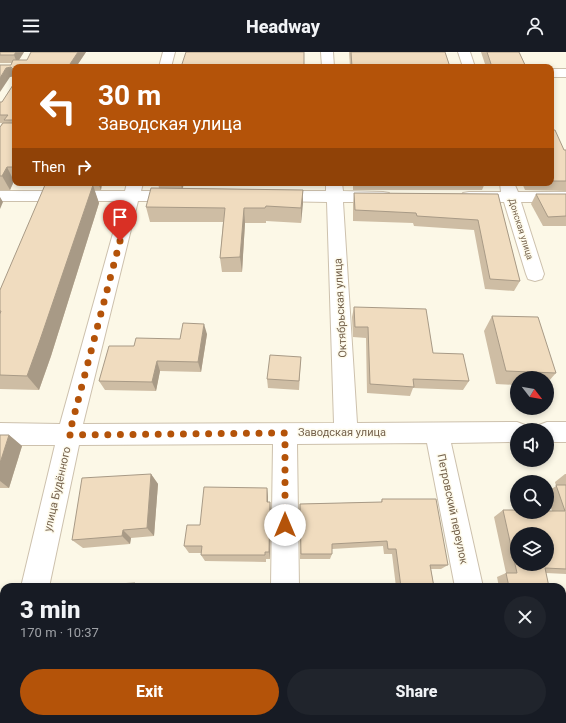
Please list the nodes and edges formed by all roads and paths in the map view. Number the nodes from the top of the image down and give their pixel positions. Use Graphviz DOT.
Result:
graph roads {
  1 [pos="169,52"];
  2 [pos="327,52"];
  3 [pos="464,52"];
  4 [pos="166,64"];
  5 [pos="328,64"];
  6 [pos="468,64"];
  7 [pos="554,73"];
  8 [pos="566,73"];
  9 [pos="134,189"];
  10 [pos="334,190"];
  11 [pos="509,190"];
  12 [pos="0,196"];
  13 [pos="194,196"];
  14 [pos="257,196"];
  15 [pos="396,197"];
  16 [pos="450,197"];
  17 [pos="566,197"];
  18 [pos="535,274"];
  19 [pos="437,432"];
  20 [pos="510,432"];
  21 [pos="554,432"];
  22 [pos="566,432"];
  23 [pos="285,433"];
  24 [pos="346,433"];
  25 [pos="0,434"];
  26 [pos="69,435"];
  27 [pos="36,583"];
  28 [pos="285,583"];
  29 [pos="468,583"];
  1 -- 4 [label="street"];
  2 -- 5 [label="street"];
  3 -- 6 [label="street"];
  7 -- 8 [label="street"];
  9 -- 12 [label="street"];
  9 -- 13 [label="street"];
  9 -- 26 [label="street, улица Будённого"];
  10 -- 14 [label="street"];
  10 -- 15 [label="street"];
  10 -- 24 [label="street, Октябрьская улица"];
  11 -- 16 [label="street"];
  11 -- 17 [label="street"];
  11 -- 18 [label="street, Донская улица"];
  19 -- 20 [label="street, Заводская улица"];
  19 -- 24 [label="street, Заводская улица"];
  19 -- 29 [label="street, Петровский переулок"];
  21 -- 22 [label="street"];
  23 -- 24 [label="street, Заводская улица"];
  23 -- 26 [label="street, Заводская улица"];
  23 -- 28 [label="street"];
  25 -- 26 [label="street, Заводская улица"];
  26 -- 27 [label="street, улица Будённого"];
}
